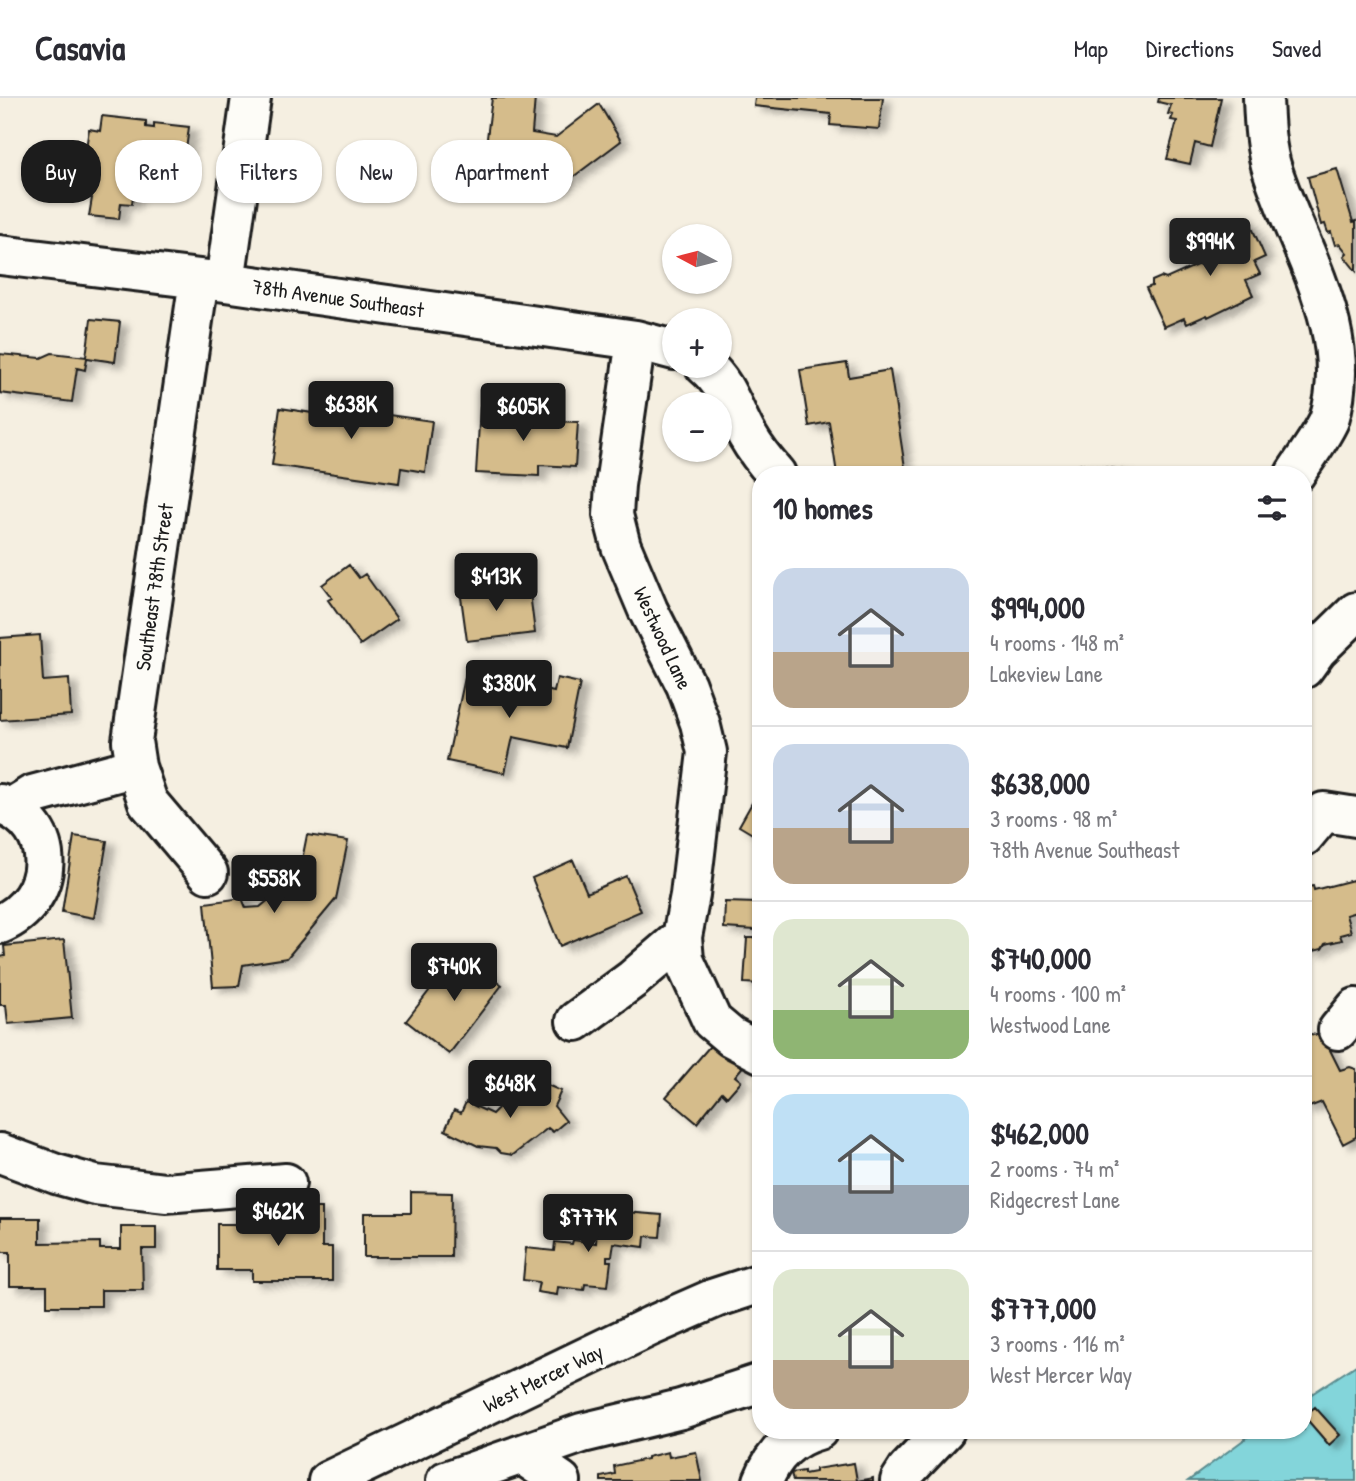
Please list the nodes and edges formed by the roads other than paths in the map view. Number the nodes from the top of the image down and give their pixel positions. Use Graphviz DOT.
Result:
graph roads {
  1 [pos="251,98"];
  2 [pos="1264,98"];
  3 [pos="0,255"];
  4 [pos="212,280"];
  5 [pos="636,340"];
  6 [pos="662,347"];
  7 [pos="718,378"];
  8 [pos="769,466"];
  9 [pos="1300,466"];
  10 [pos="1356,612"];
  11 [pos="1312,657"];
  12 [pos="136,767"];
  13 [pos="1356,785"];
  14 [pos="6,806"];
  15 [pos="1328,822"];
  16 [pos="208,873"];
  17 [pos="0,925"];
  18 [pos="682,937"];
  19 [pos="576,1021"];
  20 [pos="752,1048"];
  21 [pos="0,1153"];
  22 [pos="286,1183"];
  23 [pos="752,1286"];
  24 [pos="752,1386"];
  25 [pos="796,1439"];
  26 [pos="936,1439"];
  27 [pos="523,1455"];
  28 [pos="331,1480"];
  29 [pos="446,1481"];
  30 [pos="561,1481"];
  31 [pos="763,1481"];
  32 [pos="900,1481"];
  1 -- 4 [label="street, Southeast 78th Street"];
  2 -- 9 [label="street"];
  3 -- 4 [label="street, 78th Avenue Southeast"];
  4 -- 5 [label="street, 78th Avenue Southeast"];
  4 -- 12 [label="street, Southeast 78th Street"];
  5 -- 6 [label="street, 78th Avenue Southeast"];
  5 -- 18 [label="street, Westwood Lane"];
  7 -- 8 [label="street"];
  10 -- 11 [label="street"];
  12 -- 14 [label="street"];
  12 -- 16 [label="street, Southeast 78th Street"];
  13 -- 15 [label="street"];
  14 -- 17 [label="street"];
  18 -- 19 [label="street"];
  18 -- 20 [label="street, Westwood Lane"];
  21 -- 22 [label="street"];
  23 -- 28 [label="street, West Mercer Way"];
  24 -- 27 [label="street"];
  25 -- 31 [label="street"];
  26 -- 32 [label="street"];
  27 -- 29 [label="street"];
  27 -- 30 [label="street"];
}
